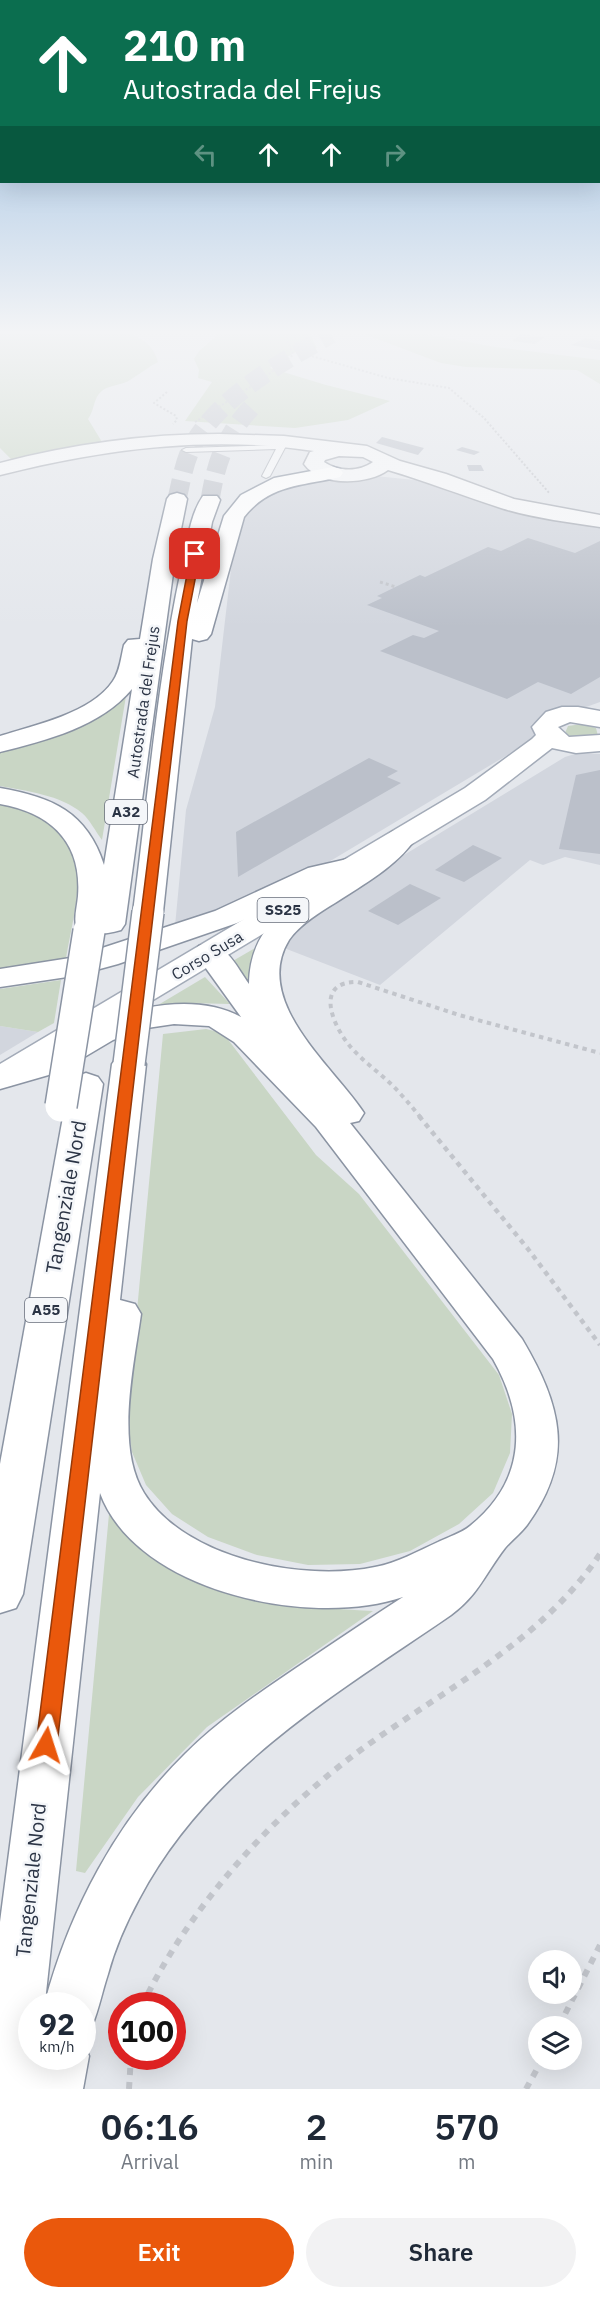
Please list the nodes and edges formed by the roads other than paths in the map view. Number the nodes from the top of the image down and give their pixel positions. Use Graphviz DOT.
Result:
graph roads {
  1 [pos="278,444"];
  2 [pos="338,450"];
  3 [pos="314,460"];
  4 [pos="377,467"];
  5 [pos="0,469"];
  6 [pos="333,473"];
  7 [pos="266,476"];
  8 [pos="177,499"];
  9 [pos="210,500"];
  10 [pos="600,521"];
  11 [pos="164,559"];
  12 [pos="172,704"];
  13 [pos="596,714"];
  14 [pos="549,736"];
  15 [pos="2,743"];
  16 [pos="589,744"];
  17 [pos="475,794"];
  18 [pos="0,796"];
  19 [pos="402,838"];
  20 [pos="356,866"];
  21 [pos="99,928"];
  22 [pos="210,953"];
  23 [pos="0,978"];
  24 [pos="129,1064"];
  25 [pos="0,1079"];
  26 [pos="328,1119"];
  27 [pos="110,1213"];
  28 [pos="422,1238"];
  29 [pos="487,1539"];
  30 [pos="4,1546"];
  31 [pos="0,1594"];
  32 [pos="76,1992"];
  33 [pos="58,2070"];
  34 [pos="7,2089"];
  35 [pos="54,2089"];
  1 -- 2 [label="street"];
  1 -- 3 [label="street"];
  1 -- 5 [label="street"];
  1 -- 7 [label="lane"];
  2 -- 3 [label="street"];
  2 -- 4 [label="street"];
  3 -- 6 [label="street"];
  4 -- 6 [label="street"];
  4 -- 10 [label="street"];
  6 -- 12 [label="main road"];
  8 -- 11 [label="main road, Autostrada del Frejus / A32"];
  9 -- 12 [label="main road, Autostrada del Frejus / A32"];
  11 -- 15 [label="main road"];
  11 -- 21 [label="main road, Autostrada del Frejus / A32"];
  12 -- 24 [label="main road, Autostrada del Frejus / A32, bridge"];
  13 -- 14 [label="main road, SS25"];
  14 -- 16 [label="main road, SS25"];
  14 -- 17 [label="main road, Corso Susa / SS25"];
  16 -- 17 [label="main road, Corso Susa / SS25"];
  17 -- 19 [label="main road, Corso Susa / SS25"];
  18 -- 21 [label="main road"];
  19 -- 20 [label="main road, Corso Susa / SS25"];
  19 -- 28 [label="main road"];
  20 -- 22 [label="main road, Corso Susa / SS25"];
  20 -- 23 [label="main road"];
  21 -- 30 [label="main road, Tangenziale Nord / A55, bridge"];
  22 -- 25 [label="main road, Corso Susa / SS25"];
  22 -- 26 [label="main road"];
  24 -- 27 [label="main road, Tangenziale Nord"];
  25 -- 26 [label="main road"];
  26 -- 28 [label="main road"];
  27 -- 29 [label="main road"];
  27 -- 34 [label="main road, Tangenziale Nord"];
  28 -- 29 [label="main road"];
  29 -- 32 [label="main road"];
  30 -- 31 [label="main road, Tangenziale Nord / A55"];
  33 -- 35 [label="main road"];
}
